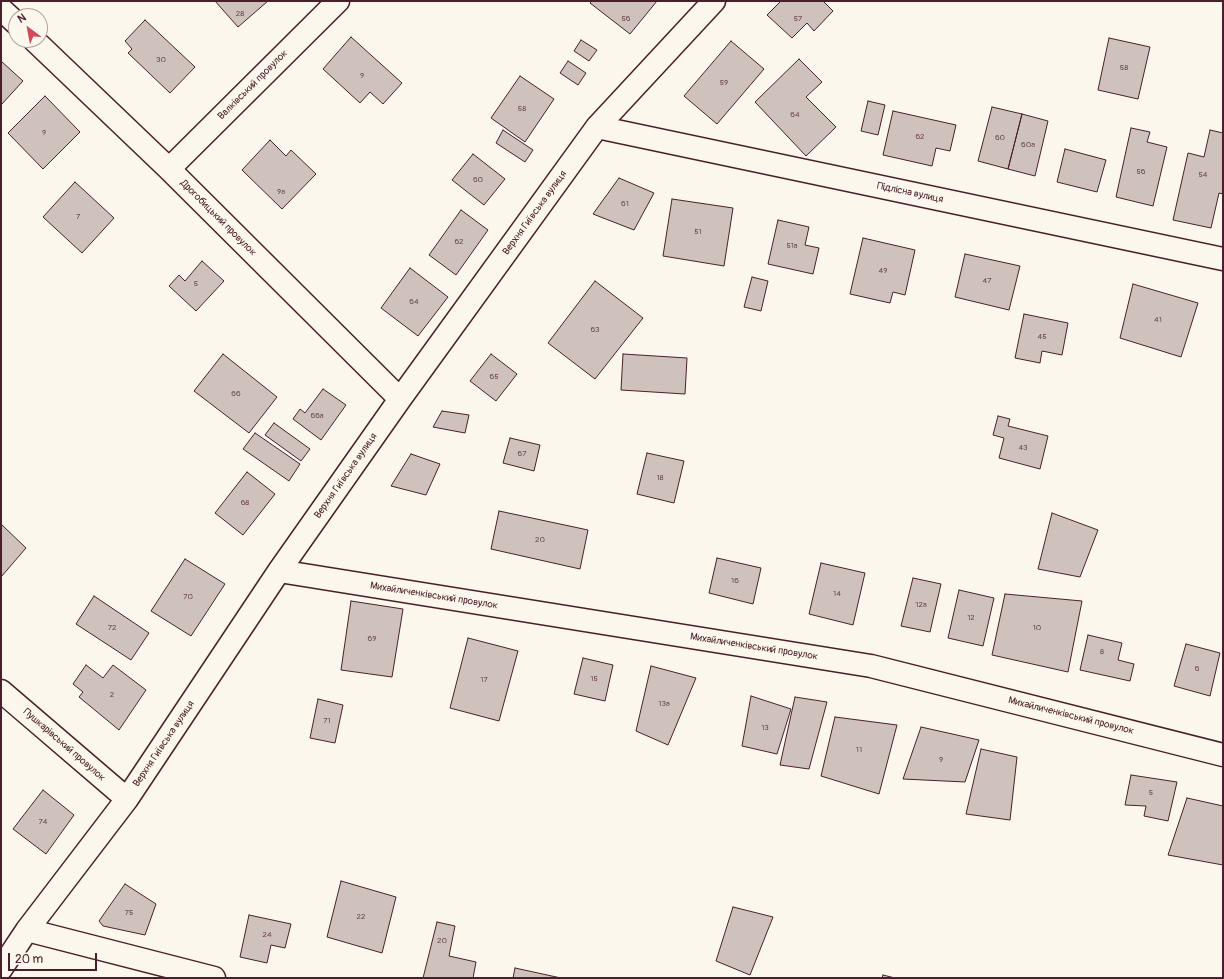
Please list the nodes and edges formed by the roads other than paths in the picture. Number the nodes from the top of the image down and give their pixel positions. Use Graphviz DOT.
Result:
graph roads {
  1 [pos="338,1"];
  2 [pos="714,1"];
  3 [pos="42,48"];
  4 [pos="597,128"];
  5 [pos="169,168"];
  6 [pos="1223,259"];
  7 [pos="400,399"];
  8 [pos="279,571"];
  9 [pos="1,691"];
  10 [pos="1223,755"];
  11 [pos="127,799"];
  12 [pos="27,930"];
  13 [pos="1,968"];
  14 [pos="214,978"];
  1 -- 5 [label="street, Валківський провулок"];
  2 -- 4 [label="street, Верхня Гиївська вулиця"];
  3 -- 5 [label="street, Дрогобицький провулок"];
  4 -- 6 [label="street, Підлісна вулиця"];
  4 -- 7 [label="street, Верхня Гиївська вулиця"];
  5 -- 7 [label="street, Дрогобицький провулок"];
  7 -- 8 [label="street, Верхня Гиївська вулиця"];
  8 -- 10 [label="street, Михайличенківський провулок"];
  8 -- 11 [label="street, Верхня Гиївська вулиця"];
  9 -- 11 [label="street, Пушкарівський провулок"];
  11 -- 12 [label="street, Верхня Гиївська вулиця"];
  12 -- 13 [label="street, Верхня Гиївська вулиця"];
  12 -- 14 [label="street"];
}
